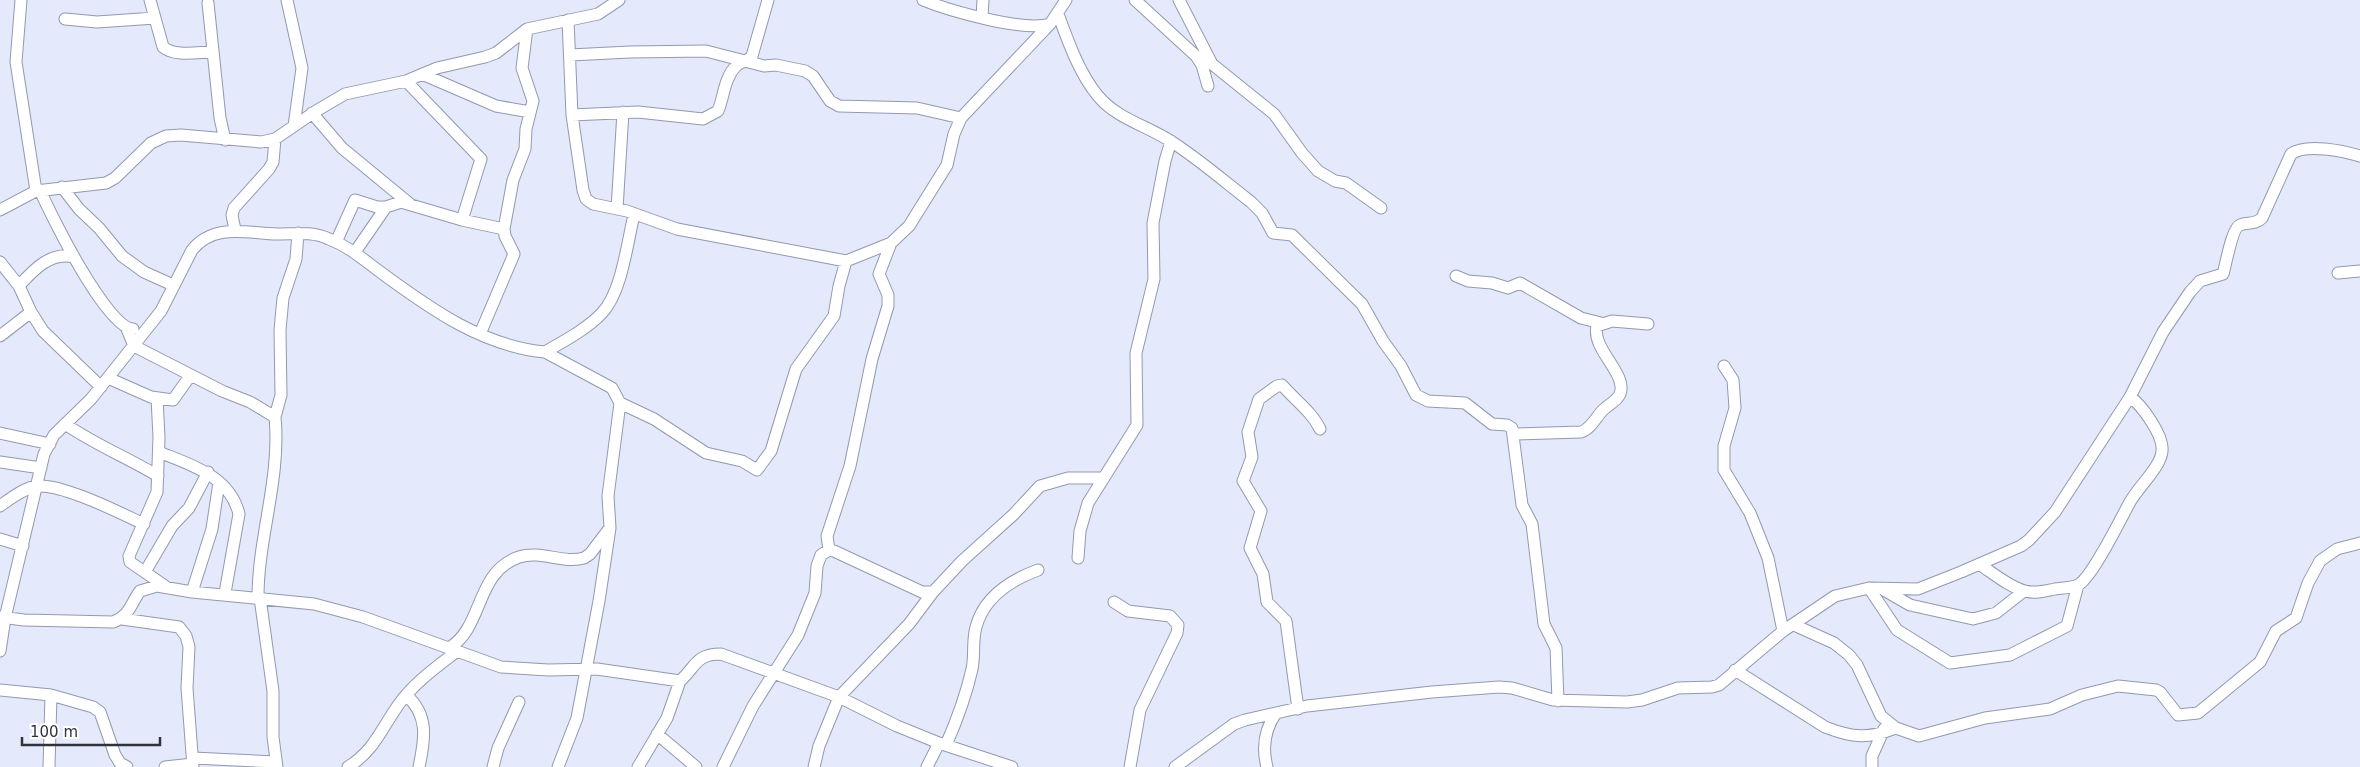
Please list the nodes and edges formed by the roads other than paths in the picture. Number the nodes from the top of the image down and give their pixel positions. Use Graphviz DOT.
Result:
graph roads {
  1 [pos="21,0"];
  2 [pos="150,0"];
  3 [pos="287,0"];
  4 [pos="618,0"];
  5 [pos="768,0"];
  6 [pos="923,0"];
  7 [pos="983,0"];
  8 [pos="1066,0"];
  9 [pos="1135,0"];
  10 [pos="1179,0"];
  11 [pos="208,3"];
  12 [pos="1058,14"];
  13 [pos="982,17"];
  14 [pos="155,18"];
  15 [pos="65,19"];
  16 [pos="568,20"];
  17 [pos="1050,24"];
  18 [pos="527,29"];
  19 [pos="213,52"];
  20 [pos="570,55"];
  21 [pos="746,61"];
  22 [pos="422,74"];
  23 [pos="406,81"];
  24 [pos="1208,86"];
  25 [pos="530,112"];
  26 [pos="623,112"];
  27 [pos="312,113"];
  28 [pos="572,115"];
  29 [pos="961,118"];
  30 [pos="294,126"];
  31 [pos="275,139"];
  32 [pos="225,140"];
  33 [pos="1171,141"];
  34 [pos="2360,156"];
  35 [pos="62,187"];
  36 [pos="38,191"];
  37 [pos="412,205"];
  38 [pos="386,207"];
  39 [pos="1381,208"];
  40 [pos="617,209"];
  41 [pos="0,210"];
  42 [pos="634,214"];
  43 [pos="462,220"];
  44 [pos="504,229"];
  45 [pos="235,230"];
  46 [pos="298,233"];
  47 [pos="336,242"];
  48 [pos="891,243"];
  49 [pos="355,252"];
  50 [pos="74,257"];
  51 [pos="846,261"];
  52 [pos="0,262"];
  53 [pos="2360,271"];
  54 [pos="2338,273"];
  55 [pos="1456,276"];
  56 [pos="173,285"];
  57 [pos="19,286"];
  58 [pos="31,312"];
  59 [pos="1601,323"];
  60 [pos="1648,324"];
  61 [pos="147,328"];
  62 [pos="127,329"];
  63 [pos="480,334"];
  64 [pos="0,336"];
  65 [pos="134,346"];
  66 [pos="545,352"];
  67 [pos="1724,366"];
  68 [pos="190,376"];
  69 [pos="104,383"];
  70 [pos="2130,397"];
  71 [pos="157,398"];
  72 [pos="620,402"];
  73 [pos="275,417"];
  74 [pos="65,424"];
  75 [pos="1320,429"];
  76 [pos="0,433"];
  77 [pos="1514,434"];
  78 [pos="50,444"];
  79 [pos="159,452"];
  80 [pos="0,462"];
  81 [pos="41,468"];
  82 [pos="208,472"];
  83 [pos="158,476"];
  84 [pos="1104,478"];
  85 [pos="219,482"];
  86 [pos="38,486"];
  87 [pos="0,506"];
  88 [pos="144,524"];
  89 [pos="610,528"];
  90 [pos="0,539"];
  91 [pos="2360,543"];
  92 [pos="24,546"];
  93 [pos="829,550"];
  94 [pos="1078,558"];
  95 [pos="1979,564"];
  96 [pos="1038,570"];
  97 [pos="145,572"];
  98 [pos="2078,585"];
  99 [pos="167,587"];
  100 [pos="1875,588"];
  101 [pos="2024,591"];
  102 [pos="192,592"];
  103 [pos="933,592"];
  104 [pos="225,593"];
  105 [pos="259,597"];
  106 [pos="1114,602"];
  107 [pos="3,618"];
  108 [pos="122,619"];
  109 [pos="1794,624"];
  110 [pos="1783,631"];
  111 [pos="453,650"];
  112 [pos="0,651"];
  113 [pos="586,668"];
  114 [pos="1735,670"];
  115 [pos="774,673"];
  116 [pos="680,681"];
  117 [pos="0,690"];
  118 [pos="51,695"];
  119 [pos="406,695"];
  120 [pos="839,697"];
  121 [pos="1558,701"];
  122 [pos="519,702"];
  123 [pos="1298,708"];
  124 [pos="1276,713"];
  125 [pos="1886,721"];
  126 [pos="1896,728"];
  127 [pos="1883,733"];
  128 [pos="657,734"];
  129 [pos="943,744"];
  130 [pos="193,763"];
  131 [pos="277,764"];
  132 [pos="49,767"];
  133 [pos="127,767"];
  134 [pos="165,767"];
  135 [pos="348,767"];
  136 [pos="419,767"];
  137 [pos="494,767"];
  138 [pos="558,767"];
  139 [pos="638,767"];
  140 [pos="696,767"];
  141 [pos="723,767"];
  142 [pos="814,767"];
  143 [pos="927,767"];
  144 [pos="1012,767"];
  145 [pos="1130,767"];
  146 [pos="1175,767"];
  147 [pos="1267,767"];
  148 [pos="1872,767"];
  1 -- 36 [label="street"];
  2 -- 14 [label="street"];
  3 -- 30 [label="street"];
  4 -- 16 [label="street"];
  5 -- 21 [label="street"];
  6 -- 13 [label="street"];
  7 -- 13 [label="street"];
  8 -- 12 [label="street"];
  9 -- 24 [label="street"];
  10 -- 39 [label="street"];
  11 -- 19 [label="street"];
  12 -- 17 [label="street"];
  12 -- 33 [label="street"];
  13 -- 17 [label="street"];
  14 -- 15 [label="street"];
  14 -- 19 [label="street"];
  16 -- 18 [label="street"];
  16 -- 20 [label="street"];
  17 -- 29 [label="street"];
  18 -- 22 [label="street"];
  18 -- 25 [label="street"];
  19 -- 32 [label="street"];
  20 -- 21 [label="street"];
  20 -- 28 [label="street"];
  21 -- 26 [label="street"];
  21 -- 29 [label="street"];
  22 -- 23 [label="street"];
  22 -- 25 [label="street"];
  23 -- 27 [label="street"];
  23 -- 43 [label="street"];
  25 -- 44 [label="street"];
  26 -- 28 [label="street"];
  26 -- 40 [label="street"];
  27 -- 30 [label="street"];
  27 -- 37 [label="street"];
  28 -- 40 [label="street"];
  29 -- 48 [label="street"];
  30 -- 31 [label="street"];
  31 -- 32 [label="street"];
  31 -- 45 [label="street"];
  32 -- 35 [label="street"];
  33 -- 77 [label="street"];
  33 -- 84 [label="street"];
  34 -- 70 [label="street"];
  35 -- 36 [label="street"];
  35 -- 56 [label="street"];
  36 -- 41 [label="street"];
  36 -- 50 [label="street"];
  37 -- 38 [label="street"];
  37 -- 43 [label="street"];
  38 -- 47 [label="street"];
  38 -- 49 [label="street"];
  40 -- 42 [label="street"];
  42 -- 51 [label="street"];
  42 -- 66 [label="street"];
  43 -- 44 [label="street"];
  44 -- 63 [label="street"];
  45 -- 46 [label="street"];
  45 -- 56 [label="street"];
  46 -- 47 [label="street"];
  46 -- 73 [label="street"];
  47 -- 49 [label="street"];
  48 -- 51 [label="street"];
  48 -- 93 [label="street"];
  49 -- 63 [label="street"];
  50 -- 57 [label="street"];
  50 -- 62 [label="street"];
  51 -- 72 [label="street"];
  52 -- 57 [label="street"];
  53 -- 54 [label="street"];
  55 -- 59 [label="street"];
  56 -- 61 [label="street"];
  57 -- 58 [label="street"];
  58 -- 64 [label="street"];
  58 -- 69 [label="street"];
  59 -- 60 [label="street"];
  59 -- 77 [label="street"];
  61 -- 62 [label="street"];
  61 -- 65 [label="street"];
  62 -- 65 [label="street"];
  63 -- 66 [label="street"];
  65 -- 68 [label="street"];
  65 -- 69 [label="street"];
  66 -- 72 [label="street"];
  67 -- 110 [label="street"];
  68 -- 71 [label="street"];
  68 -- 73 [label="street"];
  69 -- 71 [label="street"];
  69 -- 74 [label="street"];
  70 -- 95 [label="street"];
  70 -- 98 [label="street"];
  71 -- 79 [label="street"];
  72 -- 89 [label="street"];
  73 -- 105 [label="street"];
  74 -- 78 [label="street"];
  74 -- 83 [label="street"];
  75 -- 123 [label="street"];
  76 -- 78 [label="street"];
  77 -- 121 [label="street"];
  78 -- 81 [label="street"];
  79 -- 82 [label="street"];
  79 -- 83 [label="street"];
  80 -- 81 [label="street"];
  81 -- 86 [label="street"];
  82 -- 85 [label="street"];
  82 -- 97 [label="street"];
  83 -- 88 [label="street"];
  84 -- 94 [label="street"];
  84 -- 103 [label="street"];
  85 -- 102 [label="street"];
  85 -- 104 [label="street"];
  86 -- 87 [label="street"];
  86 -- 88 [label="street"];
  86 -- 92 [label="street"];
  88 -- 97 [label="street"];
  89 -- 111 [label="street"];
  89 -- 113 [label="street"];
  90 -- 92 [label="street"];
  91 -- 126 [label="street"];
  92 -- 107 [label="street"];
  93 -- 103 [label="street"];
  93 -- 115 [label="street"];
  95 -- 100 [label="street"];
  95 -- 101 [label="street"];
  96 -- 129 [label="street"];
  97 -- 99 [label="street"];
  98 -- 100 [label="street"];
  98 -- 101 [label="street"];
  99 -- 102 [label="street"];
  99 -- 108 [label="street"];
  100 -- 101 [label="street"];
  100 -- 109 [label="street"];
  102 -- 104 [label="street"];
  103 -- 120 [label="street"];
  104 -- 105 [label="street"];
  105 -- 111 [label="street"];
  105 -- 131 [label="street"];
  106 -- 145 [label="street"];
  107 -- 108 [label="street"];
  107 -- 112 [label="street"];
  108 -- 130 [label="street"];
  109 -- 110 [label="street"];
  109 -- 125 [label="street"];
  110 -- 114 [label="street"];
  111 -- 113 [label="street"];
  111 -- 119 [label="street"];
  113 -- 116 [label="street"];
  113 -- 138 [label="street"];
  114 -- 121 [label="street"];
  114 -- 127 [label="street"];
  115 -- 116 [label="street"];
  115 -- 120 [label="street"];
  115 -- 141 [label="street"];
  116 -- 128 [label="street"];
  117 -- 118 [label="street"];
  118 -- 132 [label="street"];
  118 -- 133 [label="street"];
  119 -- 135 [label="street"];
  119 -- 136 [label="street"];
  120 -- 129 [label="street"];
  120 -- 142 [label="street"];
  121 -- 123 [label="street"];
  122 -- 137 [label="street"];
  123 -- 124 [label="street"];
  124 -- 146 [label="street"];
  124 -- 147 [label="street"];
  125 -- 126 [label="street"];
  125 -- 127 [label="street"];
  126 -- 127 [label="street"];
  127 -- 148 [label="street"];
  128 -- 139 [label="street"];
  128 -- 140 [label="street"];
  129 -- 143 [label="street"];
  129 -- 144 [label="street"];
  130 -- 131 [label="street"];
  130 -- 134 [label="street"];
}
